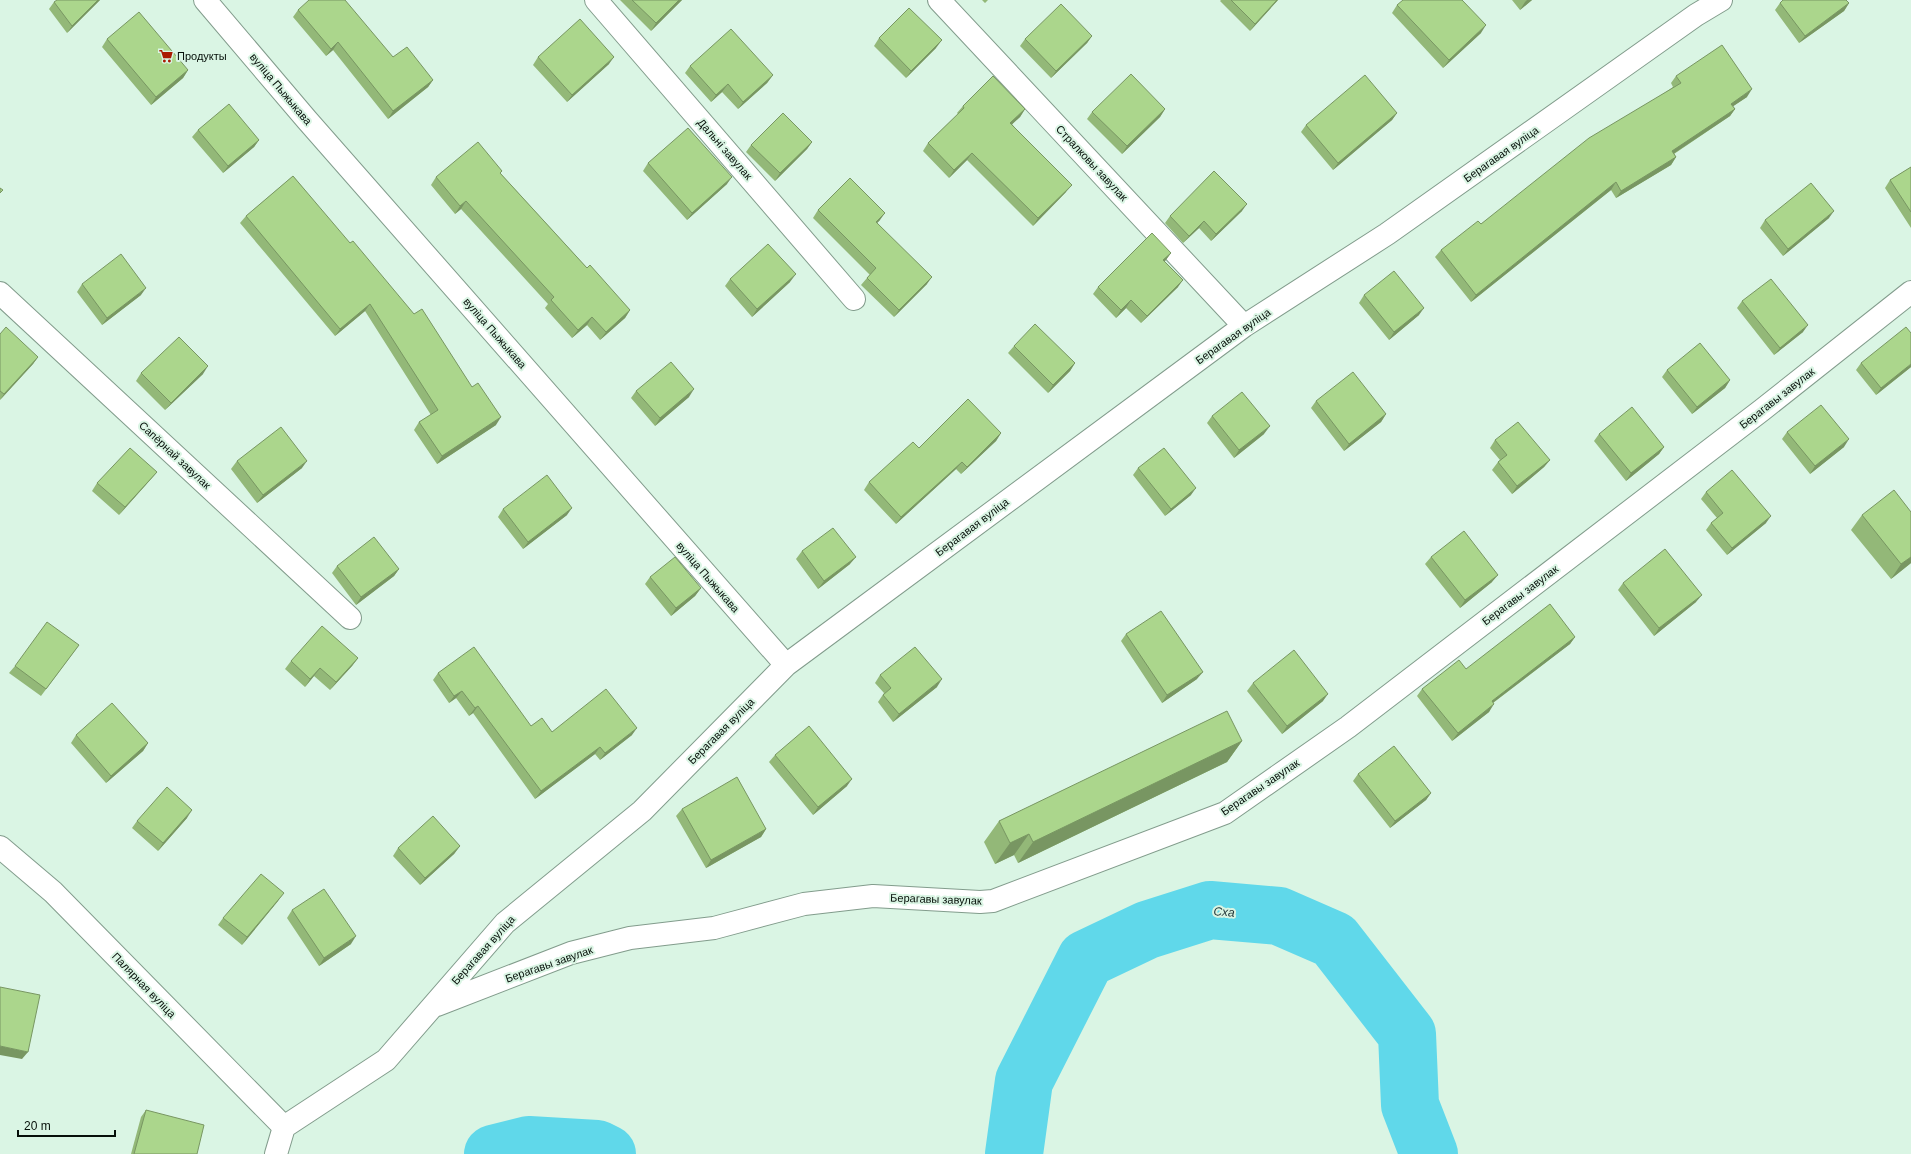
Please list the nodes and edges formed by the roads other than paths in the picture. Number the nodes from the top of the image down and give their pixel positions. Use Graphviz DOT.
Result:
graph roads {
  1 [pos="205,0"];
  2 [pos="596,0"];
  3 [pos="939,0"];
  4 [pos="1721,0"];
  5 [pos="1698,8"];
  6 [pos="1911,292"];
  7 [pos="0,293"];
  8 [pos="854,299"];
  9 [pos="1244,326"];
  10 [pos="350,618"];
  11 [pos="786,665"];
  12 [pos="0,846"];
  13 [pos="434,1006"];
  14 [pos="284,1127"];
  15 [pos="276,1154"];
  1 -- 11 [label="street, вуліца Пыжыкава"];
  2 -- 8 [label="street, Дальні завулак"];
  3 -- 9 [label="street, Стралковы завулак"];
  4 -- 5 [label="street, Берагавая вуліца"];
  5 -- 9 [label="street, Берагавая вуліца"];
  6 -- 13 [label="street, Берагавы завулак"];
  7 -- 10 [label="street, Сапёрнай завулак"];
  9 -- 11 [label="street, Берагавая вуліца"];
  11 -- 13 [label="street, Берагавая вуліца"];
  12 -- 14 [label="street, Палярная вуліца"];
  13 -- 14 [label="street, Берагавая вуліца"];
  14 -- 15 [label="street"];
}
